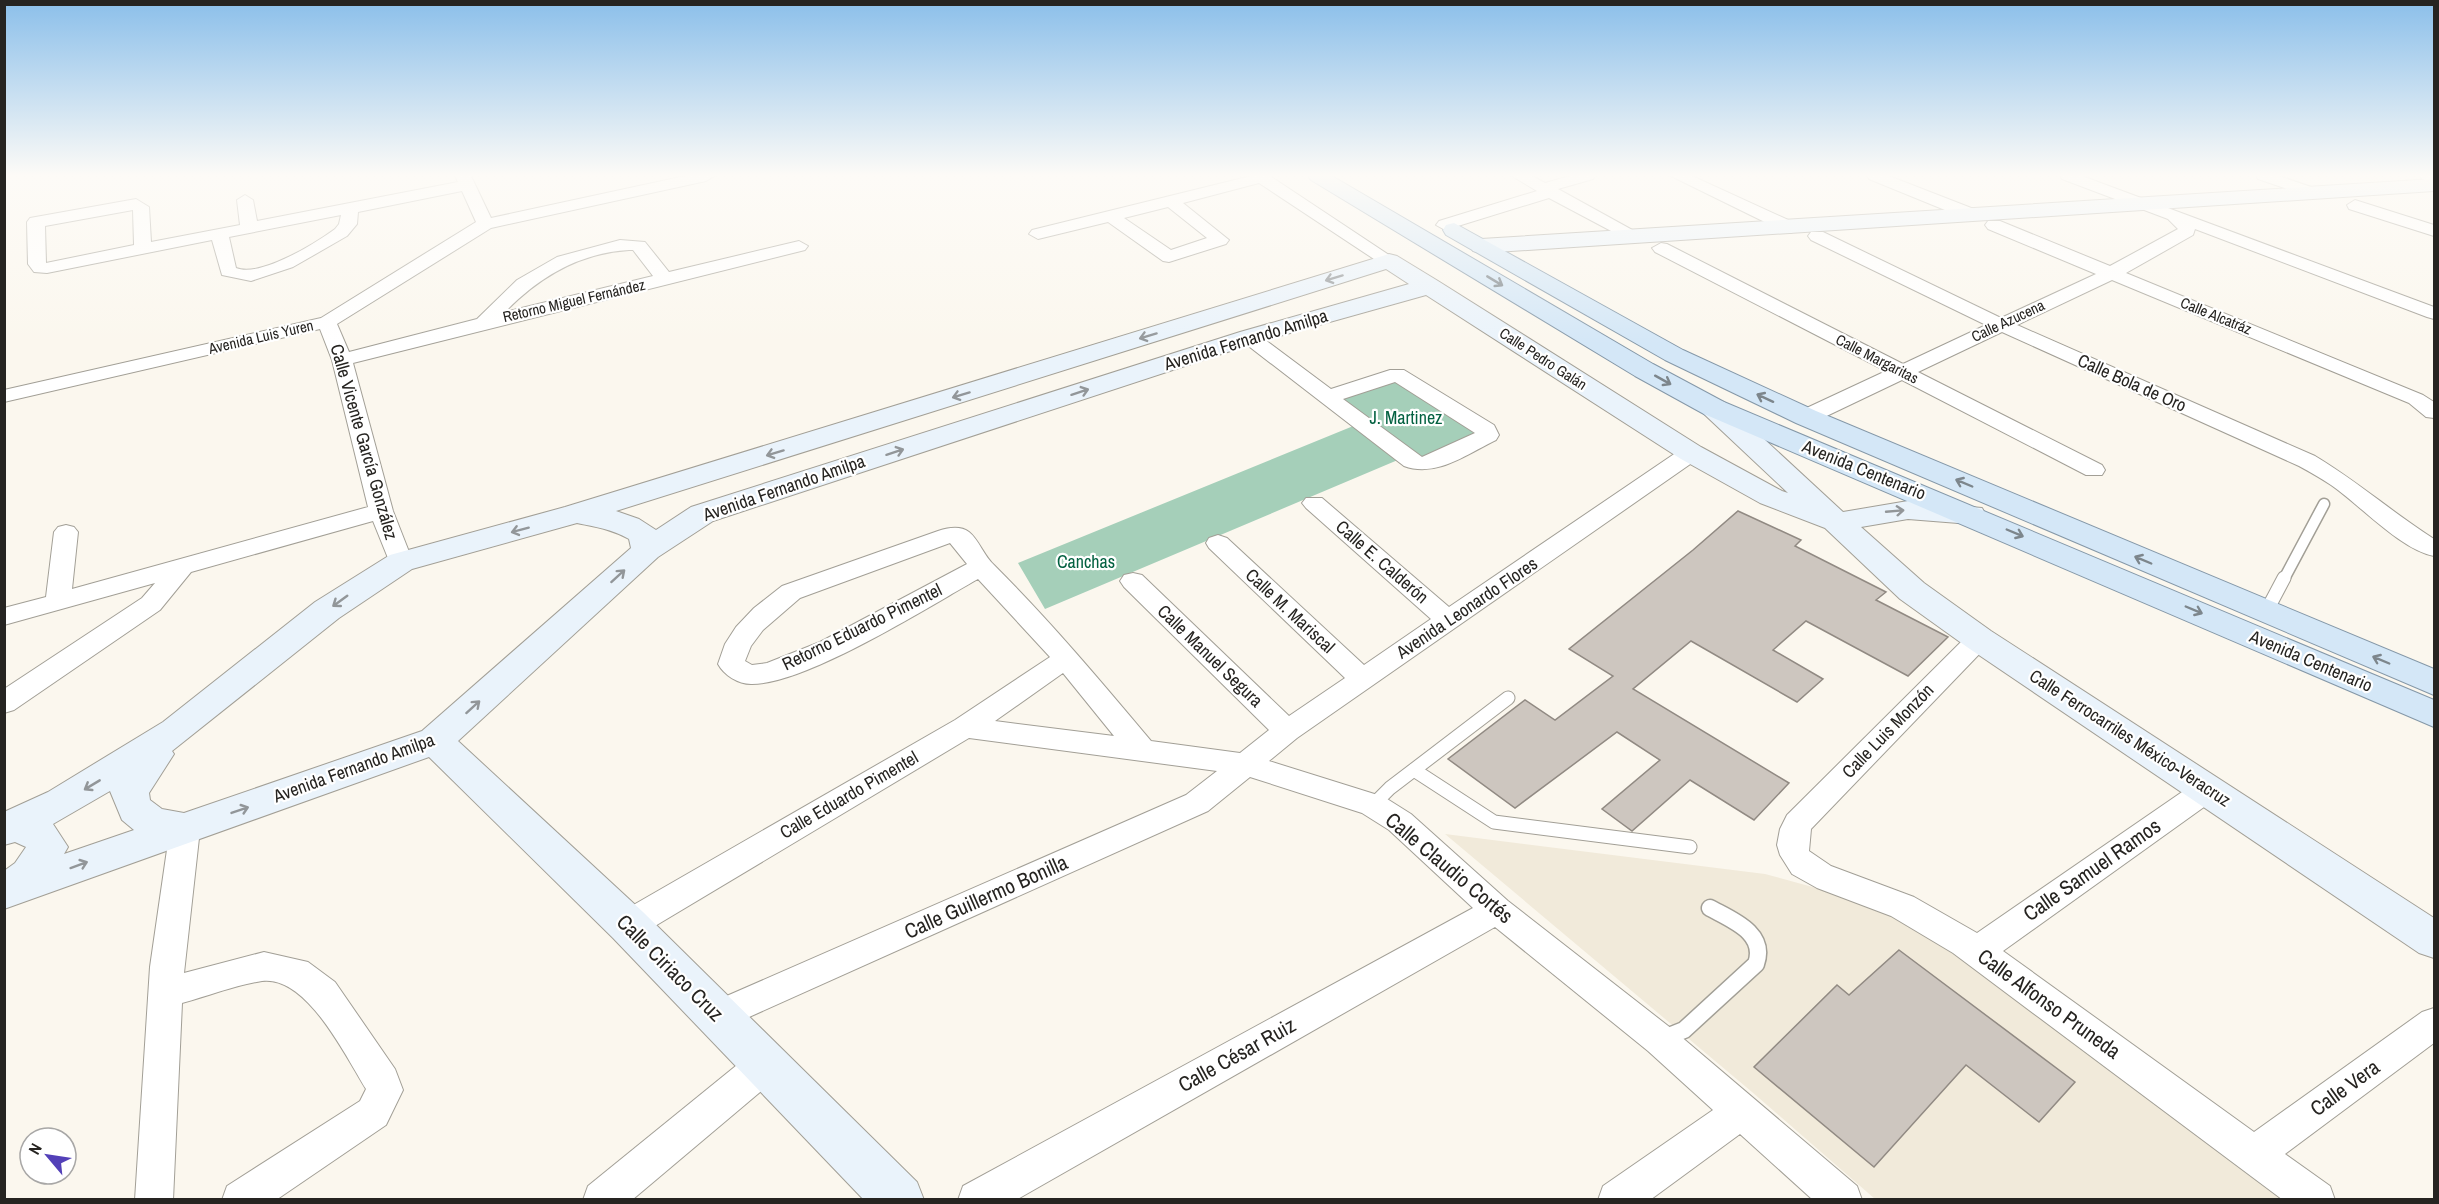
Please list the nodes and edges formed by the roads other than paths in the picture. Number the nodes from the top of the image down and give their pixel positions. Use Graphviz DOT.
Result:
graph roads {
  1 [pos="36,232"];
  2 [pos="142,232"];
  3 [pos="219,232"];
  4 [pos="342,232"];
  5 [pos="472,232"];
  6 [pos="1045,232"];
  7 [pos="1134,232"];
  8 [pos="1213,232"];
  9 [pos="1345,232"];
  10 [pos="1412,232"];
  11 [pos="1457,232"];
  12 [pos="1627,232"];
  13 [pos="1719,232"];
  14 [pos="1878,232"];
  15 [pos="2012,232"];
  16 [pos="2185,232"];
  17 [pos="2230,232"];
  18 [pos="2256,232"];
  19 [pos="1038,234"];
  20 [pos="1817,236"];
  21 [pos="1636,237"];
  22 [pos="799,246"];
  23 [pos="143,248"];
  24 [pos="1661,248"];
  25 [pos="1493,252"];
  26 [pos="1389,261"];
  27 [pos="2112,273"];
  28 [pos="665,279"];
  29 [pos="1430,286"];
  30 [pos="2434,295"];
  31 [pos="2434,313"];
  32 [pos="327,322"];
  33 [pos="484,322"];
  34 [pos="1999,324"];
  35 [pos="1249,337"];
  36 [pos="342,360"];
  37 [pos="1903,372"];
  38 [pos="4,396"];
  39 [pos="1328,397"];
  40 [pos="1714,408"];
  41 [pos="2434,412"];
  42 [pos="1806,417"];
  43 [pos="1690,453"];
  44 [pos="1762,453"];
  45 [pos="1722,470"];
  46 [pos="2094,470"];
  47 [pos="680,482"];
  48 [pos="1314,502"];
  49 [pos="2324,504"];
  50 [pos="381,511"];
  51 [pos="576,514"];
  52 [pos="702,514"];
  53 [pos="1971,514"];
  54 [pos="1837,522"];
  55 [pos="66,532"];
  56 [pos="1218,543"];
  57 [pos="2434,549"];
  58 [pos="646,550"];
  59 [pos="401,562"];
  60 [pos="184,565"];
  61 [pos="981,567"];
  62 [pos="1133,581"];
  63 [pos="58,602"];
  64 [pos="2266,612"];
  65 [pos="4,617"];
  66 [pos="1449,621"];
  67 [pos="1979,639"];
  68 [pos="1067,658"];
  69 [pos="1363,679"];
  70 [pos="2434,683"];
  71 [pos="1508,698"];
  72 [pos="4,703"];
  73 [pos="2434,714"];
  74 [pos="965,727"];
  75 [pos="176,730"];
  76 [pos="1287,731"];
  77 [pos="435,741"];
  78 [pos="1142,750"];
  79 [pos="1245,764"];
  80 [pos="1414,770"];
  81 [pos="2208,789"];
  82 [pos="1373,805"];
  83 [pos="1797,823"];
  84 [pos="10,828"];
  85 [pos="185,829"];
  86 [pos="1690,847"];
  87 [pos="9,890"];
  88 [pos="1710,908"];
  89 [pos="1497,910"];
  90 [pos="628,925"];
  91 [pos="2434,940"];
  92 [pos="1977,951"];
  93 [pos="167,992"];
  94 [pos="718,1017"];
  95 [pos="2434,1023"];
  96 [pos="1660,1040"];
  97 [pos="766,1064"];
  98 [pos="1741,1112"];
  99 [pos="2255,1153"];
  100 [pos="154,1200"];
  101 [pos="241,1200"];
  102 [pos="602,1200"];
  103 [pos="899,1200"];
  104 [pos="977,1200"];
  105 [pos="1617,1200"];
  106 [pos="1843,1200"];
  107 [pos="2316,1200"];
  1 -- 23 [label="street"];
  2 -- 23 [label="street"];
  3 -- 4 [label="street"];
  3 -- 23 [label="street"];
  5 -- 32 [label="street, Avenida Luis Yuren"];
  6 -- 19 [label="street"];
  7 -- 8 [label="street"];
  9 -- 26 [label="street, Calle Pedro Galán"];
  10 -- 40 [label="main road, Avenida Centenario, one-way"];
  11 -- 25 [label="main road, Avenida Centenario"];
  12 -- 21 [label="street"];
  13 -- 21 [label="street"];
  14 -- 20 [label="street"];
  15 -- 27 [label="street, Calle Alcatráz"];
  16 -- 27 [label="street, Calle Azucena"];
  17 -- 31 [label="street"];
  18 -- 30 [label="street"];
  20 -- 24 [label="street"];
  20 -- 34 [label="street, Calle Bola de Oro"];
  21 -- 25 [label="street"];
  22 -- 28 [label="street, Retorno Miguel Fernández"];
  24 -- 25 [label="street"];
  24 -- 37 [label="street, Calle Margaritas"];
  42 -- 25 [label="main road, Avenida Centenario, one-way"];
  26 -- 29 [label="street, Calle Pedro Galán"];
  26 -- 47 [label="street, Avenida Fernando Amilpa, one-way"];
  27 -- 34 [label="street, Calle Azucena"];
  27 -- 41 [label="street, Calle Alcatráz"];
  28 -- 33 [label="street, Retorno Miguel Fernández"];
  28 -- 33 [label="street, Retorno Miguel Fernández"];
  29 -- 35 [label="street, Avenida Fernando Amilpa"];
  29 -- 43 [label="street, Calle Pedro Galán"];
  32 -- 36 [label="street, Calle Vicente García González"];
  32 -- 38 [label="street, Avenida Luis Yuren"];
  33 -- 36 [label="street, Retorno Miguel Fernández"];
  34 -- 37 [label="street, Calle Azucena"];
  34 -- 57 [label="street, Calle Bola de Oro"];
  35 -- 39 [label="street"];
  52 -- 35 [label="street, Avenida Fernando Amilpa, one-way"];
  36 -- 50 [label="street, Calle Vicente García González"];
  37 -- 42 [label="street, Calle Azucena"];
  37 -- 46 [label="street, Calle Margaritas"];
  39 -- 39 [label="street"];
  40 -- 44 [label="street, Calle Ferrocarriles México-Veracruz"];
  40 -- 53 [label="main road, Avenida Centenario"];
  64 -- 42 [label="main road, Avenida Centenario, one-way"];
  43 -- 45 [label="street, Calle Pedro Galán"];
  43 -- 66 [label="street, Avenida Leonardo Flores"];
  44 -- 45 [label="street"];
  44 -- 54 [label="street, Calle Ferrocarriles México-Veracruz"];
  45 -- 54 [label="street, Calle Pedro Galán"];
  47 -- 51 [label="street, Avenida Fernando Amilpa"];
  47 -- 52 [label="street"];
  48 -- 66 [label="street, Calle E. Calderón"];
  49 -- 64 [label="lane"];
  50 -- 59 [label="street, Calle Vicente García González"];
  50 -- 60 [label="street"];
  51 -- 58 [label="street"];
  51 -- 59 [label="street, Avenida Fernando Amilpa, one-way"];
  52 -- 58 [label="street, Avenida Fernando Amilpa"];
  54 -- 53 [label="street, one-way"];
  53 -- 73 [label="main road, Avenida Centenario, one-way"];
  54 -- 67 [label="street, Calle Ferrocarriles México-Veracruz"];
  55 -- 63 [label="street"];
  56 -- 69 [label="street, Calle M. Mariscal"];
  77 -- 58 [label="street, Avenida Fernando Amilpa, one-way"];
  59 -- 75 [label="street, Avenida Fernando Amilpa, one-way"];
  60 -- 63 [label="street"];
  60 -- 72 [label="street"];
  61 -- 61 [label="street, Retorno Eduardo Pimentel"];
  61 -- 68 [label="street, Retorno Eduardo Pimentel"];
  62 -- 76 [label="street, Calle Manuel Segura"];
  63 -- 65 [label="street"];
  70 -- 64 [label="main road, Avenida Centenario, one-way"];
  66 -- 69 [label="street, Avenida Leonardo Flores"];
  67 -- 81 [label="street, Calle Ferrocarriles México-Veracruz"];
  67 -- 83 [label="street, Calle Luis Monzón"];
  68 -- 74 [label="street, Calle Eduardo Pimentel"];
  68 -- 78 [label="street, Retorno Eduardo Pimentel"];
  69 -- 76 [label="street, Avenida Leonardo Flores"];
  71 -- 80 [label="lane"];
  74 -- 78 [label="street, Calle Claudio Cortés"];
  74 -- 90 [label="street, Calle Eduardo Pimentel"];
  75 -- 84 [label="street, Avenida Fernando Amilpa, one-way"];
  75 -- 85 [label="street"];
  76 -- 79 [label="street, Avenida Leonardo Flores"];
  85 -- 77 [label="street, Avenida Fernando Amilpa, one-way"];
  77 -- 90 [label="street, Calle Ciriaco Cruz"];
  78 -- 79 [label="street, Calle Claudio Cortés"];
  79 -- 82 [label="street, Calle Claudio Cortés"];
  79 -- 94 [label="street, Calle Guillermo Bonilla"];
  80 -- 82 [label="lane"];
  80 -- 86 [label="lane"];
  81 -- 91 [label="street, Calle Ferrocarriles México-Veracruz"];
  81 -- 92 [label="street, Calle Samuel Ramos"];
  82 -- 89 [label="street, Calle Claudio Cortés"];
  83 -- 92 [label="street, Calle Alfonso Pruneda"];
  84 -- 87 [label="street"];
  87 -- 85 [label="street, Avenida Fernando Amilpa, one-way"];
  85 -- 93 [label="street"];
  88 -- 96 [label="lane"];
  89 -- 96 [label="street, Calle Claudio Cortés"];
  89 -- 104 [label="street, Calle César Ruiz"];
  90 -- 94 [label="street, Calle Ciriaco Cruz"];
  92 -- 99 [label="street, Calle Alfonso Pruneda"];
  93 -- 100 [label="street"];
  93 -- 101 [label="street"];
  94 -- 97 [label="street, Calle Ciriaco Cruz"];
  95 -- 99 [label="street, Calle Vera"];
  96 -- 98 [label="street, Calle Claudio Cortés"];
  97 -- 102 [label="street"];
  97 -- 103 [label="street, Calle Ciriaco Cruz"];
  98 -- 105 [label="street"];
  98 -- 106 [label="street, Calle Claudio Cortés"];
  99 -- 107 [label="street, Calle Alfonso Pruneda"];
}
